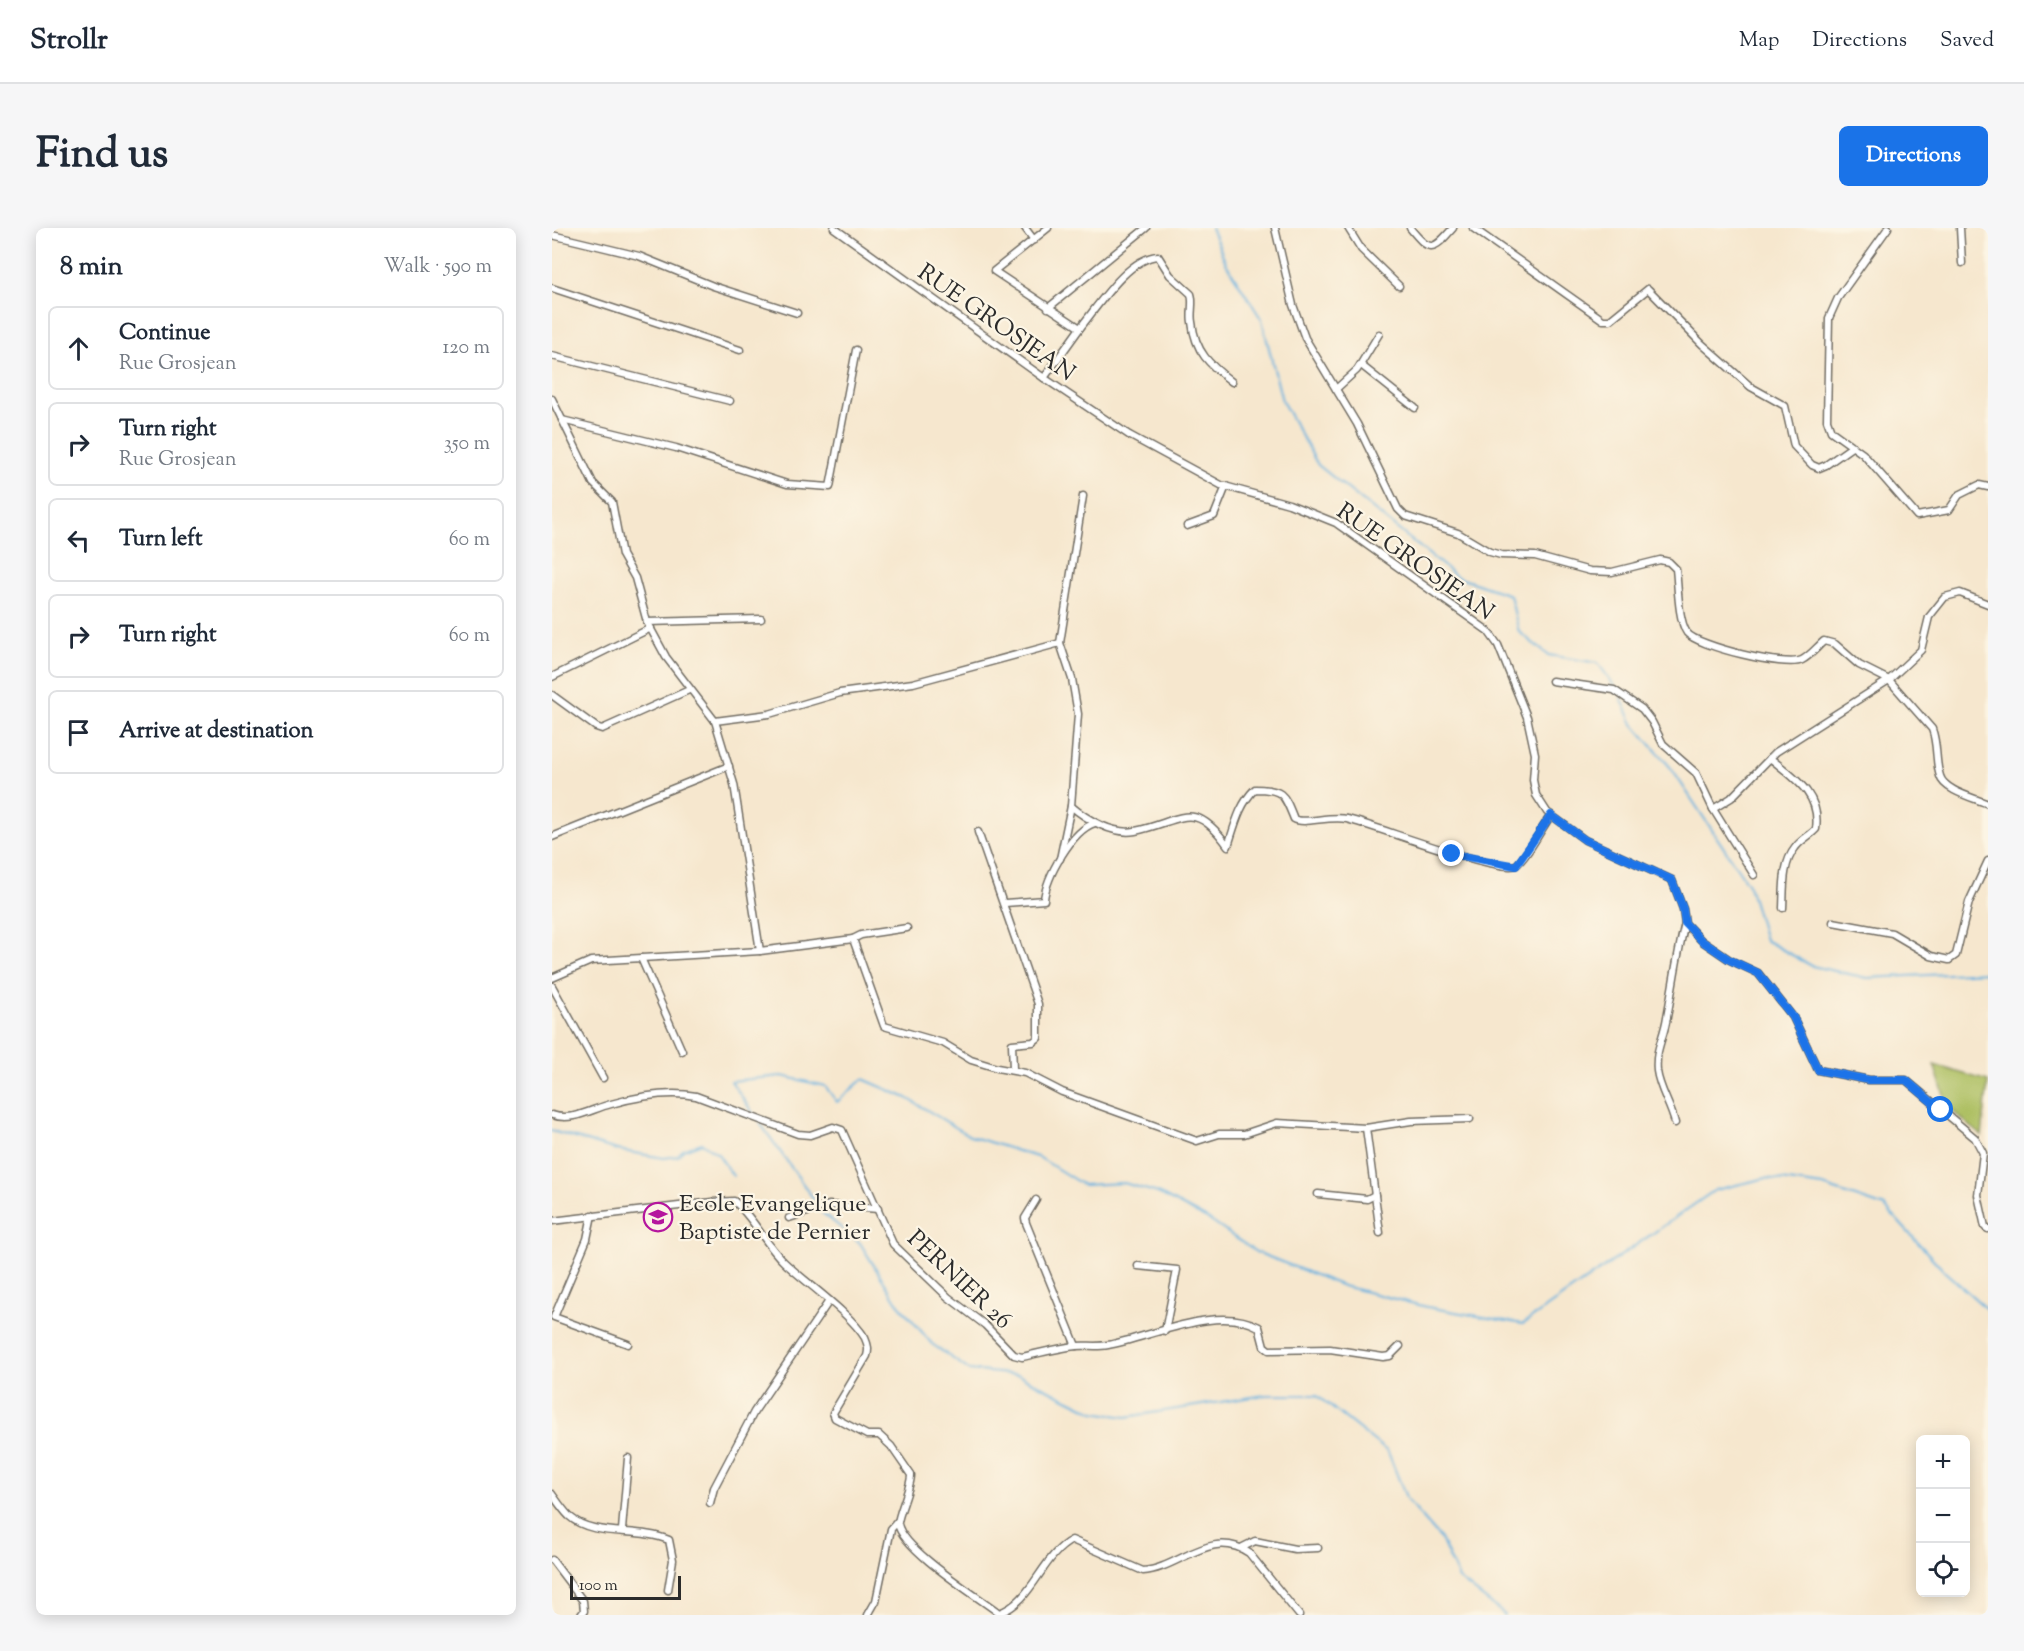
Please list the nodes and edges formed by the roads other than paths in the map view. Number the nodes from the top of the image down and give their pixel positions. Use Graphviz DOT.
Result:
graph roads {
  1 [pos="1025,228"];
  2 [pos="1048,228"];
  3 [pos="1146,228"];
  4 [pos="1275,228"];
  5 [pos="1348,228"];
  6 [pos="1410,228"];
  7 [pos="1453,228"];
  8 [pos="1473,228"];
  9 [pos="1888,228"];
  10 [pos="1960,228"];
  11 [pos="836,229"];
  12 [pos="552,235"];
  13 [pos="1034,240"];
  14 [pos="1962,262"];
  15 [pos="1399,286"];
  16 [pos="552,288"];
  17 [pos="1048,308"];
  18 [pos="797,313"];
  19 [pos="1080,328"];
  20 [pos="1379,334"];
  21 [pos="740,350"];
  22 [pos="856,350"];
  23 [pos="552,356"];
  24 [pos="1361,365"];
  25 [pos="1044,378"];
  26 [pos="1232,382"];
  27 [pos="1336,388"];
  28 [pos="552,399"];
  29 [pos="730,401"];
  30 [pos="1415,408"];
  31 [pos="562,420"];
  32 [pos="1853,446"];
  33 [pos="1226,486"];
  34 [pos="1988,487"];
  35 [pos="1083,496"];
  36 [pos="1187,526"];
  37 [pos="1988,604"];
  38 [pos="761,619"];
  39 [pos="649,625"];
  40 [pos="1060,643"];
  41 [pos="552,677"];
  42 [pos="1889,680"];
  43 [pos="1552,681"];
  44 [pos="689,690"];
  45 [pos="552,695"];
  46 [pos="715,721"];
  47 [pos="1770,758"];
  48 [pos="729,766"];
  49 [pos="1988,804"];
  50 [pos="1071,806"];
  51 [pos="1713,809"];
  52 [pos="1551,815"];
  53 [pos="1095,823"];
  54 [pos="978,832"];
  55 [pos="552,837"];
  56 [pos="1060,859"];
  57 [pos="1988,861"];
  58 [pos="1754,875"];
  59 [pos="1005,903"];
  60 [pos="1783,908"];
  61 [pos="1833,921"];
  62 [pos="1685,923"];
  63 [pos="907,928"];
  64 [pos="853,939"];
  65 [pos="760,951"];
  66 [pos="641,958"];
  67 [pos="552,978"];
  68 [pos="552,986"];
  69 [pos="682,1051"];
  70 [pos="1013,1069"];
  71 [pos="603,1078"];
  72 [pos="552,1115"];
  73 [pos="1470,1119"];
  74 [pos="1675,1123"];
  75 [pos="1366,1128"];
  76 [pos="1318,1194"];
  77 [pos="1375,1195"];
  78 [pos="1036,1200"];
  79 [pos="878,1209"];
  80 [pos="592,1215"];
  81 [pos="789,1218"];
  82 [pos="552,1221"];
  83 [pos="1988,1229"];
  84 [pos="1380,1233"];
  85 [pos="1138,1266"];
  86 [pos="829,1301"];
  87 [pos="1165,1331"];
  88 [pos="628,1344"];
  89 [pos="1076,1346"];
  90 [pos="1400,1346"];
  91 [pos="628,1458"];
  92 [pos="552,1494"];
  93 [pos="710,1503"];
  94 [pos="897,1522"];
  95 [pos="622,1530"];
  96 [pos="1242,1548"];
  97 [pos="1318,1548"];
  98 [pos="552,1560"];
  99 [pos="668,1590"];
  100 [pos="581,1615"];
  101 [pos="868,1615"];
  102 [pos="1299,1615"];
  1 -- 13 [label="street"];
  2 -- 13 [label="street"];
  3 -- 17 [label="street"];
  4 -- 27 [label="street"];
  5 -- 15 [label="street"];
  6 -- 7 [label="street"];
  8 -- 32 [label="street"];
  9 -- 32 [label="street"];
  10 -- 14 [label="street"];
  11 -- 25 [label="street, RUE GROSJEAN"];
  12 -- 18 [label="street"];
  13 -- 17 [label="street"];
  16 -- 21 [label="street"];
  17 -- 19 [label="street"];
  19 -- 25 [label="street"];
  19 -- 26 [label="street"];
  20 -- 24 [label="street"];
  22 -- 31 [label="street"];
  23 -- 29 [label="street"];
  24 -- 27 [label="street"];
  24 -- 30 [label="street"];
  25 -- 33 [label="street, RUE GROSJEAN"];
  27 -- 42 [label="street"];
  28 -- 31 [label="street"];
  31 -- 39 [label="street"];
  32 -- 34 [label="street"];
  33 -- 36 [label="street"];
  33 -- 52 [label="street, RUE GROSJEAN"];
  35 -- 40 [label="street"];
  37 -- 42 [label="street"];
  38 -- 39 [label="street"];
  39 -- 41 [label="street"];
  39 -- 44 [label="street"];
  40 -- 46 [label="street"];
  40 -- 50 [label="street"];
  42 -- 47 [label="street"];
  42 -- 49 [label="street"];
  43 -- 51 [label="street"];
  44 -- 45 [label="street"];
  44 -- 46 [label="street"];
  46 -- 48 [label="street"];
  47 -- 51 [label="street"];
  47 -- 60 [label="street"];
  48 -- 55 [label="street"];
  48 -- 65 [label="street"];
  50 -- 53 [label="street"];
  50 -- 56 [label="street"];
  51 -- 58 [label="street"];
  52 -- 53 [label="street"];
  52 -- 62 [label="street, RUE GROSJEAN"];
  53 -- 56 [label="street"];
  54 -- 59 [label="street"];
  56 -- 59 [label="street"];
  57 -- 61 [label="street"];
  59 -- 70 [label="street"];
  62 -- 74 [label="street"];
  62 -- 83 [label="street"];
  63 -- 64 [label="street"];
  64 -- 65 [label="street"];
  64 -- 70 [label="street"];
  65 -- 66 [label="street"];
  66 -- 67 [label="street"];
  66 -- 69 [label="street"];
  68 -- 71 [label="street"];
  70 -- 75 [label="street"];
  72 -- 79 [label="street, PERNIER 26"];
  73 -- 75 [label="street"];
  75 -- 77 [label="street"];
  76 -- 77 [label="street"];
  77 -- 84 [label="street"];
  78 -- 89 [label="street"];
  79 -- 81 [label="street"];
  79 -- 89 [label="street, PERNIER 26"];
  80 -- 82 [label="street"];
  80 -- 86 [label="street"];
  80 -- 88 [label="street"];
  85 -- 87 [label="street"];
  86 -- 93 [label="street"];
  86 -- 94 [label="street"];
  87 -- 89 [label="street, PERNIER 26"];
  87 -- 90 [label="street, PERNIER 26"];
  91 -- 95 [label="street"];
  92 -- 95 [label="street"];
  94 -- 96 [label="street"];
  94 -- 101 [label="street"];
  95 -- 99 [label="street"];
  96 -- 97 [label="street"];
  96 -- 102 [label="street"];
  98 -- 100 [label="street"];
}
